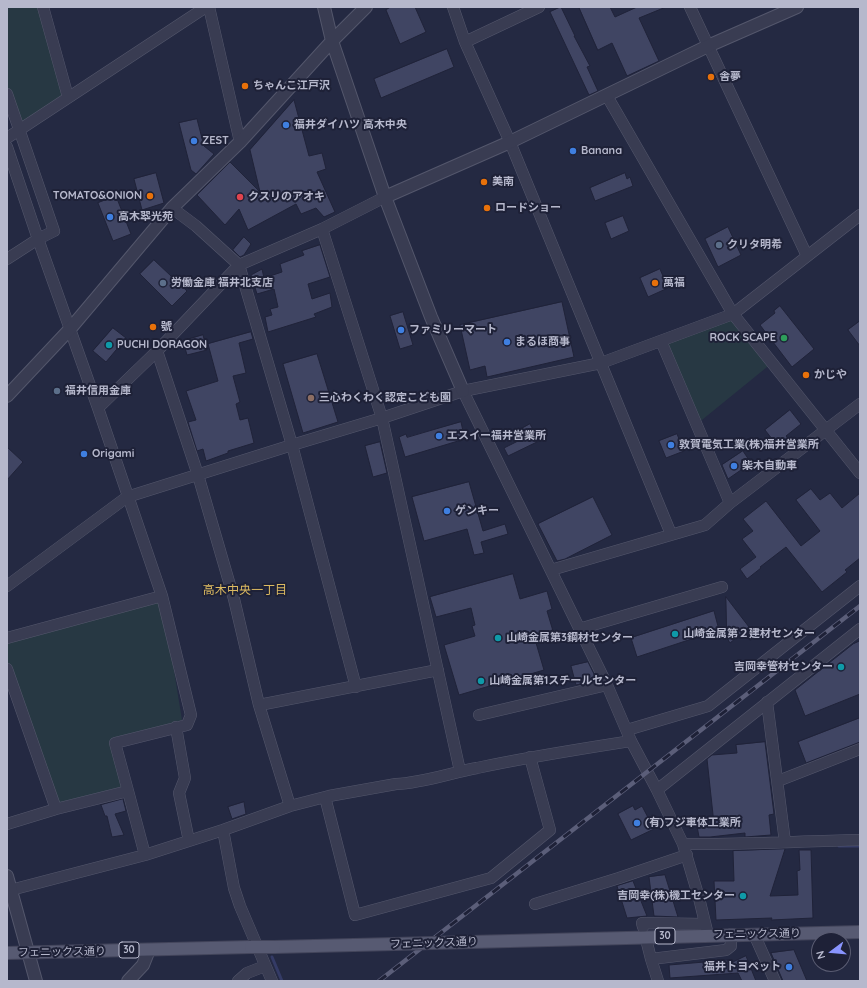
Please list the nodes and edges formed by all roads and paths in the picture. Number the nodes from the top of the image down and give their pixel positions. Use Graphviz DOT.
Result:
graph roads {
  1 [pos="43,7"];
  2 [pos="208,7"];
  3 [pos="324,7"];
  4 [pos="366,7"];
  5 [pos="453,7"];
  6 [pos="539,7"];
  7 [pos="690,7"];
  8 [pos="797,7"];
  9 [pos="332,42"];
  10 [pos="465,42"];
  11 [pos="708,46"];
  12 [pos="7,94"];
  13 [pos="607,96"];
  14 [pos="68,97"];
  15 [pos="19,130"];
  16 [pos="7,138"];
  17 [pos="240,142"];
  18 [pos="510,142"];
  19 [pos="7,147"];
  20 [pos="385,197"];
  21 [pos="172,208"];
  22 [pos="860,215"];
  23 [pos="322,229"];
  24 [pos="38,239"];
  25 [pos="807,256"];
  26 [pos="7,258"];
  27 [pos="239,265"];
  28 [pos="734,314"];
  29 [pos="70,329"];
  30 [pos="661,341"];
  31 [pos="157,351"];
  32 [pos="601,363"];
  33 [pos="463,391"];
  34 [pos="7,396"];
  35 [pos="860,404"];
  36 [pos="98,408"];
  37 [pos="382,418"];
  38 [pos="827,430"];
  39 [pos="292,444"];
  40 [pos="860,473"];
  41 [pos="198,475"];
  42 [pos="127,497"];
  43 [pos="730,503"];
  44 [pos="671,534"];
  45 [pos="551,570"];
  46 [pos="7,586"];
  47 [pos="860,586"];
  48 [pos="722,587"];
  49 [pos="162,596"];
  50 [pos="579,629"];
  51 [pos="860,630"];
  52 [pos="7,638"];
  53 [pos="7,669"];
  54 [pos="438,670"];
  55 [pos="356,686"];
  56 [pos="607,686"];
  57 [pos="768,702"];
  58 [pos="259,705"];
  59 [pos="479,715"];
  60 [pos="176,727"];
  61 [pos="627,730"];
  62 [pos="631,741"];
  63 [pos="860,749"];
  64 [pos="530,757"];
  65 [pos="460,771"];
  66 [pos="778,782"];
  67 [pos="657,790"];
  68 [pos="128,791"];
  69 [pos="325,797"];
  70 [pos="290,806"];
  71 [pos="56,809"];
  72 [pos="7,824"];
  73 [pos="223,830"];
  74 [pos="860,840"];
  75 [pos="189,841"];
  76 [pos="785,842"];
  77 [pos="683,844"];
  78 [pos="145,855"];
  79 [pos="687,855"];
  80 [pos="7,876"];
  81 [pos="9,890"];
  82 [pos="535,904"];
  83 [pos="643,927"];
  84 [pos="707,929"];
  85 [pos="860,932"];
  86 [pos="731,934"];
  87 [pos="754,934"];
  88 [pos="647,943"];
  89 [pos="149,950"];
  90 [pos="7,953"];
  91 [pos="29,953"];
  92 [pos="651,959"];
  93 [pos="266,966"];
  94 [pos="36,981"];
  95 [pos="128,981"];
  96 [pos="238,981"];
  97 [pos="272,981"];
  98 [pos="658,981"];
  99 [pos="775,981"];
  1 -- 14 [label="street"];
  2 -- 14 [label="street"];
  2 -- 17 [label="street"];
  3 -- 9 [label="street"];
  4 -- 9 [label="street"];
  5 -- 10 [label="street"];
  6 -- 10 [label="street"];
  7 -- 11 [label="street"];
  8 -- 11 [label="street"];
  9 -- 17 [label="street"];
  9 -- 20 [label="street"];
  10 -- 18 [label="street"];
  11 -- 13 [label="street"];
  11 -- 25 [label="street"];
  12 -- 15 [label="street"];
  13 -- 18 [label="street"];
  13 -- 28 [label="street"];
  14 -- 15 [label="street"];
  15 -- 16 [label="street"];
  15 -- 24 [label="street"];
  17 -- 21 [label="street"];
  18 -- 20 [label="street"];
  18 -- 32 [label="street"];
  19 -- 24 [label="street"];
  20 -- 23 [label="street"];
  20 -- 33 [label="street"];
  21 -- 27 [label="street"];
  21 -- 29 [label="street"];
  22 -- 25 [label="street"];
  23 -- 27 [label="street"];
  23 -- 37 [label="street"];
  24 -- 26 [label="street"];
  24 -- 29 [label="street"];
  25 -- 28 [label="street"];
  27 -- 31 [label="street"];
  27 -- 39 [label="street"];
  28 -- 30 [label="street"];
  28 -- 38 [label="street"];
  29 -- 34 [label="street"];
  29 -- 36 [label="street"];
  30 -- 32 [label="street"];
  30 -- 43 [label="street"];
  31 -- 36 [label="street"];
  31 -- 41 [label="street"];
  32 -- 33 [label="street"];
  32 -- 44 [label="street"];
  33 -- 37 [label="street"];
  33 -- 45 [label="street"];
  35 -- 38 [label="street"];
  36 -- 42 [label="street"];
  37 -- 39 [label="street"];
  37 -- 54 [label="street"];
  38 -- 40 [label="street"];
  38 -- 43 [label="street"];
  39 -- 41 [label="street"];
  39 -- 55 [label="street"];
  41 -- 42 [label="street"];
  41 -- 58 [label="street"];
  42 -- 46 [label="street"];
  42 -- 49 [label="street"];
  43 -- 44 [label="street"];
  44 -- 45 [label="street"];
  45 -- 50 [label="street"];
  47 -- 61 [label="street"];
  48 -- 50 [label="street"];
  49 -- 52 [label="street"];
  49 -- 60 [label="street"];
  50 -- 56 [label="street"];
  51 -- 57 [label="street"];
  53 -- 71 [label="street"];
  54 -- 55 [label="street"];
  54 -- 65 [label="street"];
  55 -- 58 [label="street"];
  56 -- 59 [label="street"];
  56 -- 61 [label="street"];
  57 -- 66 [label="street"];
  57 -- 67 [label="street"];
  58 -- 70 [label="street"];
  60 -- 68 [label="street"];
  60 -- 75 [label="street"];
  61 -- 62 [label="street"];
  62 -- 64 [label="street"];
  62 -- 67 [label="street"];
  63 -- 66 [label="street"];
  64 -- 65 [label="street"];
  64 -- 69 [label="street"];
  65 -- 69 [label="street"];
  66 -- 76 [label="street"];
  67 -- 77 [label="street"];
  68 -- 71 [label="street"];
  68 -- 78 [label="street"];
  69 -- 70 [label="street"];
  70 -- 73 [label="street"];
  71 -- 72 [label="street"];
  73 -- 75 [label="street"];
  73 -- 93 [label="street"];
  74 -- 76 [label="street"];
  75 -- 78 [label="street"];
  76 -- 77 [label="street"];
  77 -- 79 [label="street"];
  78 -- 81 [label="street"];
  79 -- 82 [label="street"];
  79 -- 84 [label="street"];
  80 -- 81 [label="street"];
  81 -- 91 [label="street"];
  83 -- 84 [label="street"];
  84 -- 86 [label="main road, フェニックス通り / 30"];
  84 -- 89 [label="main road, フェニックス通り / 30, bridge"];
  85 -- 87 [label="main road, フェニックス通り / 30"];
  86 -- 87 [label="main road, フェニックス通り / 30"];
  86 -- 92 [label="street"];
  87 -- 99 [label="street"];
  88 -- 92 [label="street"];
  89 -- 91 [label="main road, フェニックス通り / 30"];
  89 -- 95 [label="street"];
  90 -- 91 [label="main road, フェニックス通り / 30"];
  91 -- 94 [label="street"];
  92 -- 98 [label="street"];
  93 -- 96 [label="street"];
  93 -- 97 [label="street"];
}
